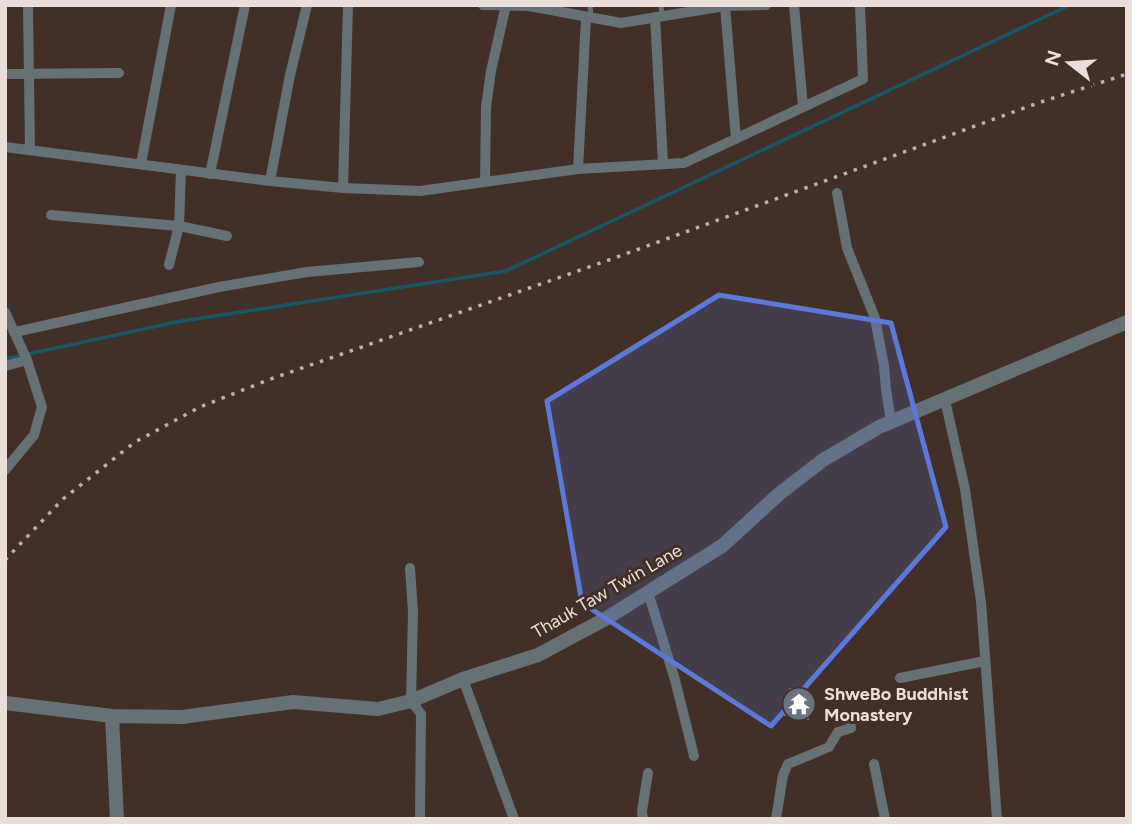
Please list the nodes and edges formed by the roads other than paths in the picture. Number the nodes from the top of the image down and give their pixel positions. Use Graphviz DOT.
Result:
graph roads {
  1 [pos="27,5"];
  2 [pos="171,5"];
  3 [pos="245,5"];
  4 [pos="307,5"];
  5 [pos="348,5"];
  6 [pos="483,5"];
  7 [pos="506,5"];
  8 [pos="590,5"];
  9 [pos="766,5"];
  10 [pos="794,5"];
  11 [pos="860,5"];
  12 [pos="725,6"];
  13 [pos="659,13"];
  14 [pos="589,18"];
  15 [pos="5,74"];
  16 [pos="29,74"];
  17 [pos="119,74"];
  18 [pos="803,107"];
  19 [pos="736,139"];
  20 [pos="5,147"];
  21 [pos="30,150"];
  22 [pos="663,163"];
  23 [pos="141,164"];
  24 [pos="578,169"];
  25 [pos="181,170"];
  26 [pos="210,174"];
  27 [pos="270,181"];
  28 [pos="485,181"];
  29 [pos="343,188"];
  30 [pos="836,193"];
  31 [pos="51,215"];
  32 [pos="178,226"];
  33 [pos="227,236"];
  34 [pos="419,262"];
  35 [pos="169,265"];
  36 [pos="5,312"];
  37 [pos="1127,322"];
  38 [pos="15,332"];
  39 [pos="27,360"];
  40 [pos="5,366"];
  41 [pos="945,400"];
  42 [pos="891,422"];
  43 [pos="5,470"];
  44 [pos="410,568"];
  45 [pos="649,592"];
  46 [pos="985,661"];
  47 [pos="900,678"];
  48 [pos="463,679"];
  49 [pos="411,701"];
  50 [pos="5,703"];
  51 [pos="112,716"];
  52 [pos="850,721"];
  53 [pos="694,756"];
  54 [pos="874,764"];
  55 [pos="648,773"];
  56 [pos="117,819"];
  57 [pos="420,819"];
  58 [pos="513,819"];
  59 [pos="643,819"];
  60 [pos="776,819"];
  61 [pos="886,819"];
  62 [pos="997,819"];
  1 -- 16 [label="street"];
  2 -- 23 [label="street"];
  3 -- 26 [label="street"];
  4 -- 27 [label="street"];
  5 -- 29 [label="street"];
  6 -- 7 [label="street"];
  7 -- 14 [label="street"];
  7 -- 28 [label="street"];
  8 -- 14 [label="lane"];
  9 -- 12 [label="street"];
  10 -- 18 [label="street"];
  11 -- 18 [label="street"];
  12 -- 13 [label="street"];
  12 -- 19 [label="street"];
  13 -- 14 [label="street"];
  13 -- 22 [label="street"];
  14 -- 24 [label="street"];
  15 -- 16 [label="street"];
  16 -- 17 [label="street"];
  16 -- 21 [label="street"];
  18 -- 19 [label="street"];
  19 -- 22 [label="street"];
  20 -- 21 [label="street"];
  21 -- 23 [label="street"];
  22 -- 24 [label="street"];
  23 -- 25 [label="street"];
  24 -- 28 [label="street"];
  25 -- 26 [label="street"];
  25 -- 32 [label="street"];
  26 -- 27 [label="street"];
  27 -- 29 [label="street"];
  28 -- 29 [label="street"];
  30 -- 42 [label="street"];
  31 -- 32 [label="street"];
  32 -- 33 [label="street"];
  32 -- 35 [label="street"];
  34 -- 38 [label="street"];
  36 -- 38 [label="street"];
  37 -- 41 [label="street, Thauk Taw Twin Lane"];
  38 -- 39 [label="street"];
  39 -- 40 [label="street"];
  39 -- 43 [label="street"];
  41 -- 42 [label="street, Thauk Taw Twin Lane"];
  41 -- 46 [label="street"];
  42 -- 45 [label="street, Thauk Taw Twin Lane"];
  44 -- 49 [label="street"];
  45 -- 48 [label="street, Thauk Taw Twin Lane"];
  45 -- 53 [label="street"];
  46 -- 47 [label="street"];
  46 -- 62 [label="street"];
  48 -- 49 [label="street, Thauk Taw Twin Lane"];
  48 -- 58 [label="street"];
  49 -- 51 [label="street, Thauk Taw Twin Lane"];
  49 -- 57 [label="street"];
  50 -- 51 [label="street, Thauk Taw Twin Lane"];
  51 -- 56 [label="street"];
  52 -- 60 [label="street"];
  54 -- 61 [label="street"];
  55 -- 59 [label="street"];
}
